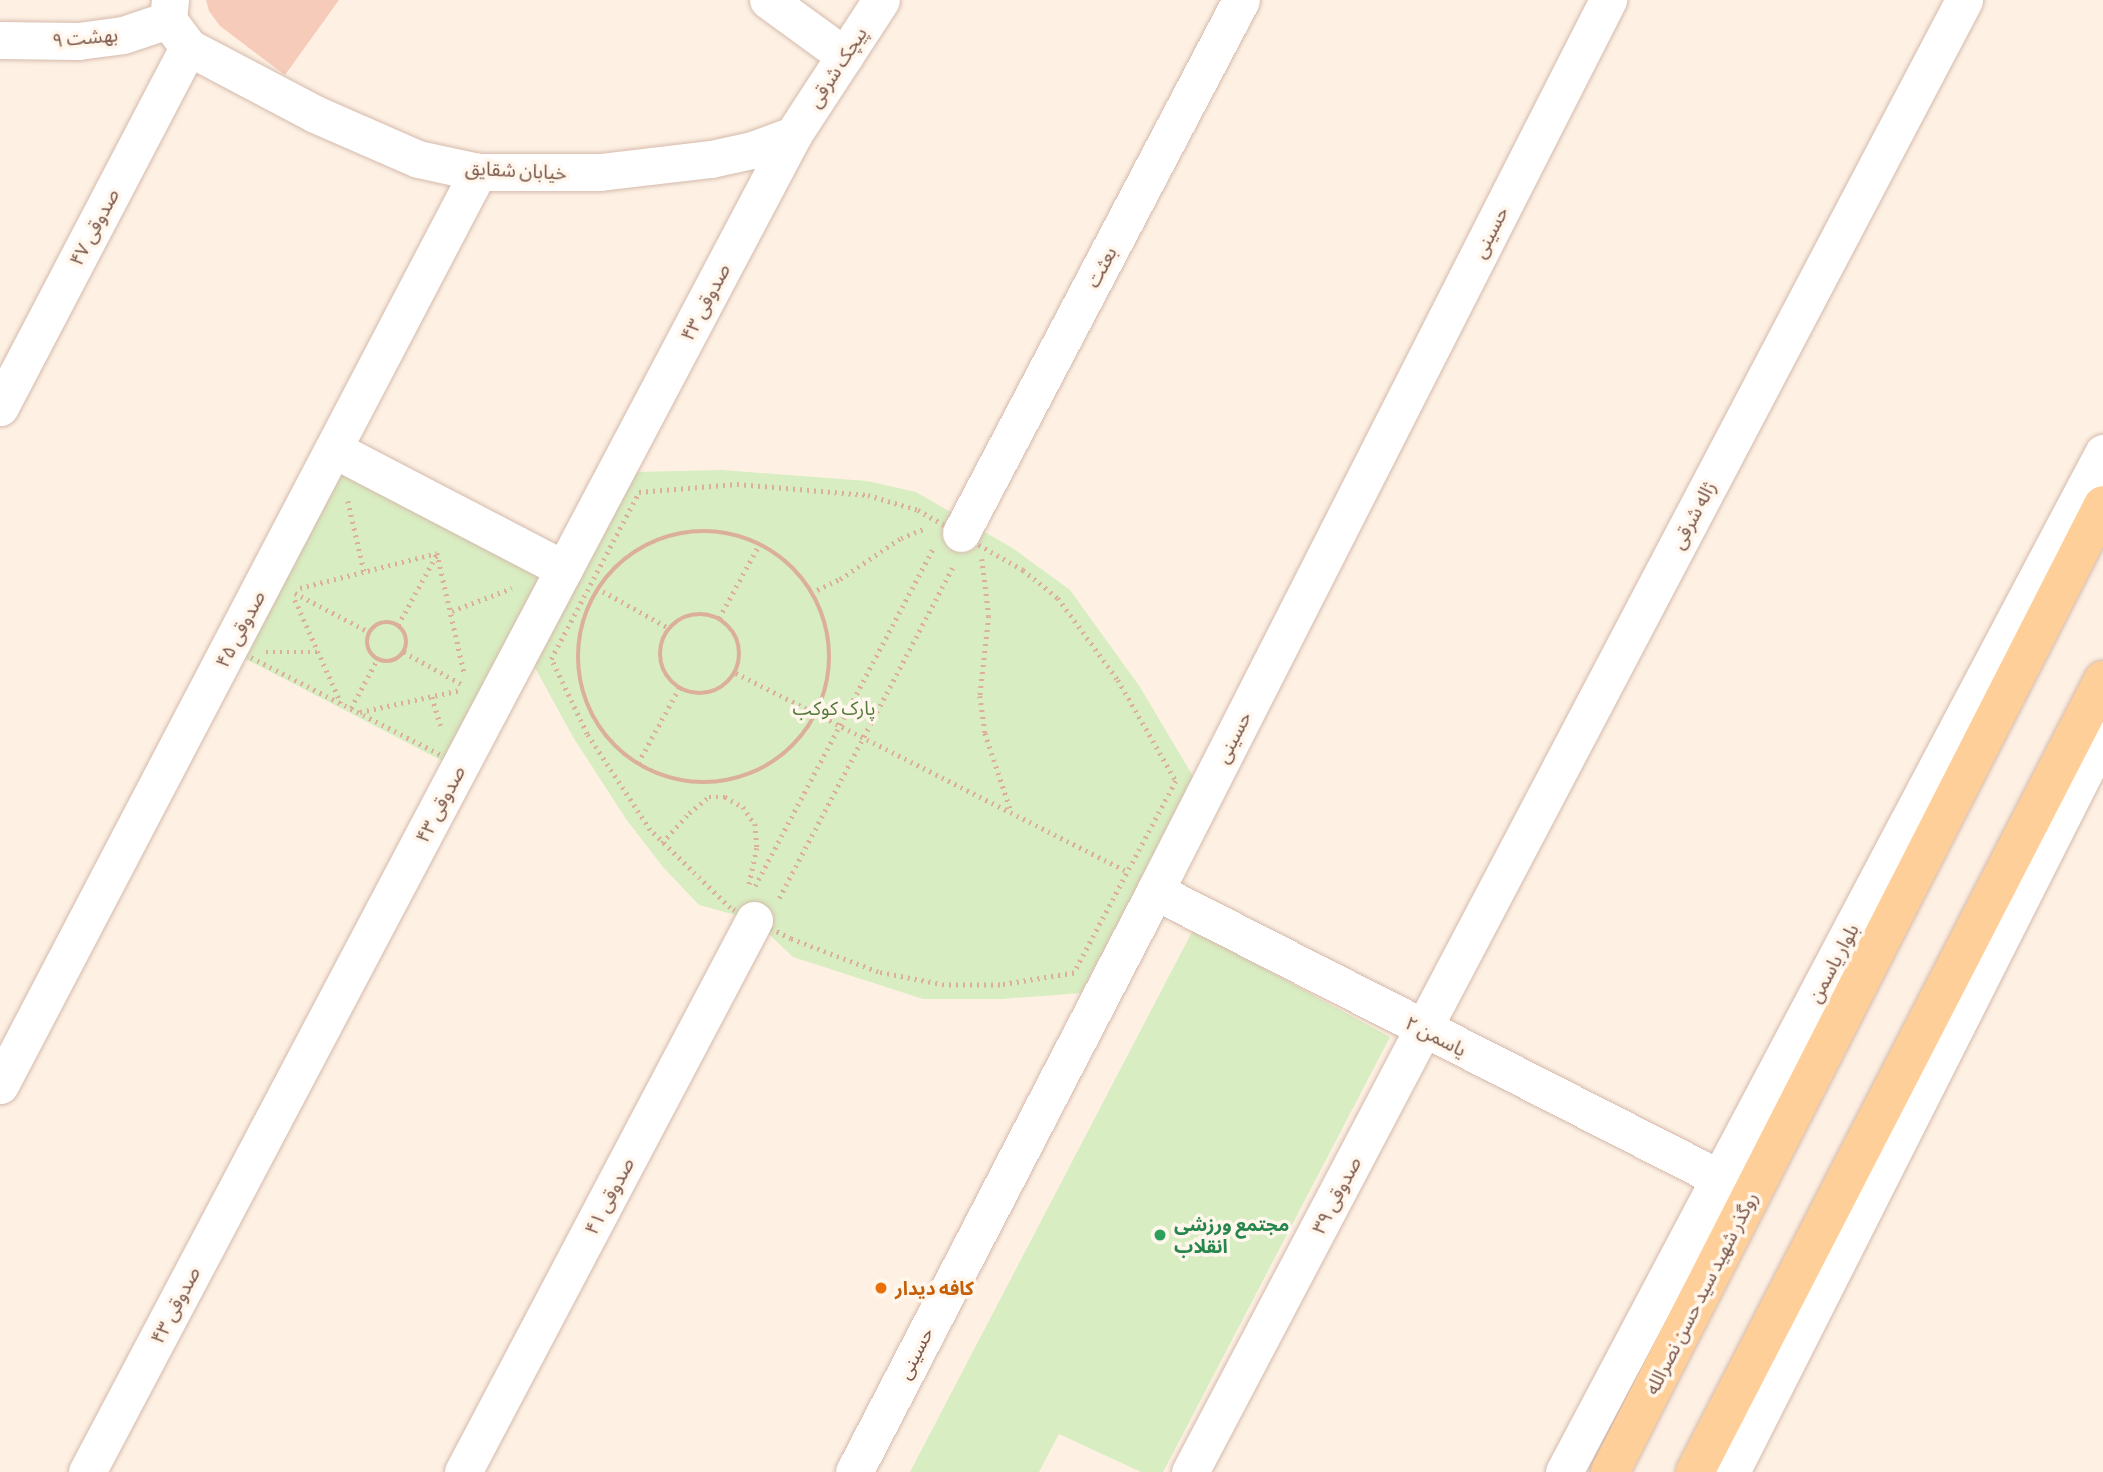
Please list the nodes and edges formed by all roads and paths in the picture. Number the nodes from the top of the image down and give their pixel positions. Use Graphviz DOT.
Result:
graph roads {
  1 [pos="768,0"];
  2 [pos="881,0"];
  3 [pos="1241,0"];
  4 [pos="1608,0"];
  5 [pos="1964,0"];
  6 [pos="175,23"];
  7 [pos="0,40"];
  8 [pos="845,56"];
  9 [pos="793,135"];
  10 [pos="478,172"];
  11 [pos="0,407"];
  12 [pos="2103,453"];
  13 [pos="339,463"];
  14 [pos="346,490"];
  15 [pos="2103,505"];
  16 [pos="451,528"];
  17 [pos="760,543"];
  18 [pos="951,546"];
  19 [pos="437,553"];
  20 [pos="364,571"];
  21 [pos="561,576"];
  22 [pos="279,585"];
  23 [pos="514,587"];
  24 [pos="598,589"];
  25 [pos="811,593"];
  26 [pos="452,611"];
  27 [pos="719,618"];
  28 [pos="398,625"];
  29 [pos="669,628"];
  30 [pos="369,632"];
  31 [pos="234,651"];
  32 [pos="318,652"];
  33 [pos="404,652"];
  34 [pos="377,660"];
  35 [pos="736,673"];
  36 [pos="2103,680"];
  37 [pos="679,688"];
  38 [pos="481,694"];
  39 [pos="342,704"];
  40 [pos="351,708"];
  41 [pos="359,713"];
  42 [pos="817,713"];
  43 [pos="840,724"];
  44 [pos="2103,735"];
  45 [pos="864,737"];
  46 [pos="638,763"];
  47 [pos="1012,812"];
  48 [pos="662,842"];
  49 [pos="1141,881"];
  50 [pos="757,908"];
  51 [pos="1423,1029"];
  52 [pos="0,1085"];
  53 [pos="1719,1178"];
  54 [pos="87,1472"];
  55 [pos="463,1472"];
  56 [pos="853,1472"];
  57 [pos="1190,1472"];
  58 [pos="1564,1472"];
  59 [pos="1610,1472"];
  60 [pos="1695,1472"];
  61 [pos="1731,1472"];
  1 -- 8 [label="street"];
  2 -- 8 [label="street, پیچک شرقی"];
  3 -- 18 [label="street, بعثت"];
  4 -- 49 [label="street, حسینی"];
  5 -- 51 [label="street, ژاله شرقی"];
  6 -- 7 [label="street, بهشت ۹"];
  6 -- 10 [label="street, خیابان شقایق"];
  6 -- 11 [label="street, صدوقی ۴۷"];
  8 -- 9 [label="street, پیچک شرقی"];
  9 -- 10 [label="street, خیابان شقایق"];
  9 -- 21 [label="street, صدوقی ۴۳"];
  10 -- 13 [label="street, صدوقی ۴۵"];
  12 -- 53 [label="street, بلوار یاسمن"];
  13 -- 16 [label="street"];
  13 -- 16 [label="path"];
  13 -- 22 [label="street, صدوقی ۴۵"];
  13 -- 22 [label="path"];
  14 -- 20 [label="path"];
  15 -- 59 [label="main road, روگذر شهید سید حسن نصرالله"];
  16 -- 19 [label="path"];
  16 -- 21 [label="street"];
  16 -- 21 [label="path"];
  17 -- 24 [label="path"];
  17 -- 25 [label="path"];
  17 -- 27 [label="path"];
  18 -- 21 [label="path"];
  18 -- 25 [label="path"];
  18 -- 43 [label="path"];
  18 -- 45 [label="path"];
  18 -- 47 [label="path"];
  18 -- 49 [label="path"];
  19 -- 20 [label="path"];
  19 -- 26 [label="path"];
  19 -- 28 [label="path"];
  20 -- 22 [label="path"];
  21 -- 24 [label="path"];
  21 -- 38 [label="street, صدوقی ۴۳"];
  21 -- 38 [label="path"];
  21 -- 48 [label="path"];
  22 -- 30 [label="path"];
  22 -- 31 [label="street, صدوقی ۴۵"];
  22 -- 31 [label="path"];
  22 -- 32 [label="path"];
  23 -- 26 [label="path"];
  24 -- 29 [label="path"];
  24 -- 46 [label="path"];
  25 -- 42 [label="path"];
  26 -- 38 [label="path"];
  27 -- 29 [label="path"];
  27 -- 35 [label="path"];
  28 -- 30 [label="path"];
  28 -- 33 [label="path"];
  29 -- 37 [label="path"];
  30 -- 34 [label="path"];
  31 -- 32 [label="path"];
  31 -- 39 [label="path"];
  31 -- 52 [label="street, صدوقی ۴۵"];
  32 -- 39 [label="path"];
  33 -- 34 [label="path"];
  33 -- 38 [label="path"];
  34 -- 40 [label="path"];
  35 -- 37 [label="path"];
  35 -- 42 [label="path"];
  36 -- 60 [label="main road"];
  37 -- 46 [label="path"];
  38 -- 41 [label="path"];
  38 -- 41 [label="path"];
  38 -- 54 [label="street, صدوقی ۴۳"];
  39 -- 40 [label="path"];
  40 -- 41 [label="path"];
  42 -- 43 [label="path"];
  42 -- 46 [label="path"];
  43 -- 45 [label="path"];
  43 -- 50 [label="path"];
  44 -- 61 [label="street"];
  45 -- 47 [label="path"];
  45 -- 50 [label="path"];
  47 -- 49 [label="path"];
  48 -- 50 [label="path"];
  48 -- 50 [label="path"];
  49 -- 50 [label="path"];
  49 -- 51 [label="street, یاسمن ۲"];
  49 -- 56 [label="street, حسینی"];
  50 -- 55 [label="street, صدوقی ۴۱"];
  51 -- 53 [label="street, یاسمن ۲"];
  51 -- 57 [label="street, صدوقی ۳۹"];
  53 -- 58 [label="street, بلوار یاسمن"];
}
